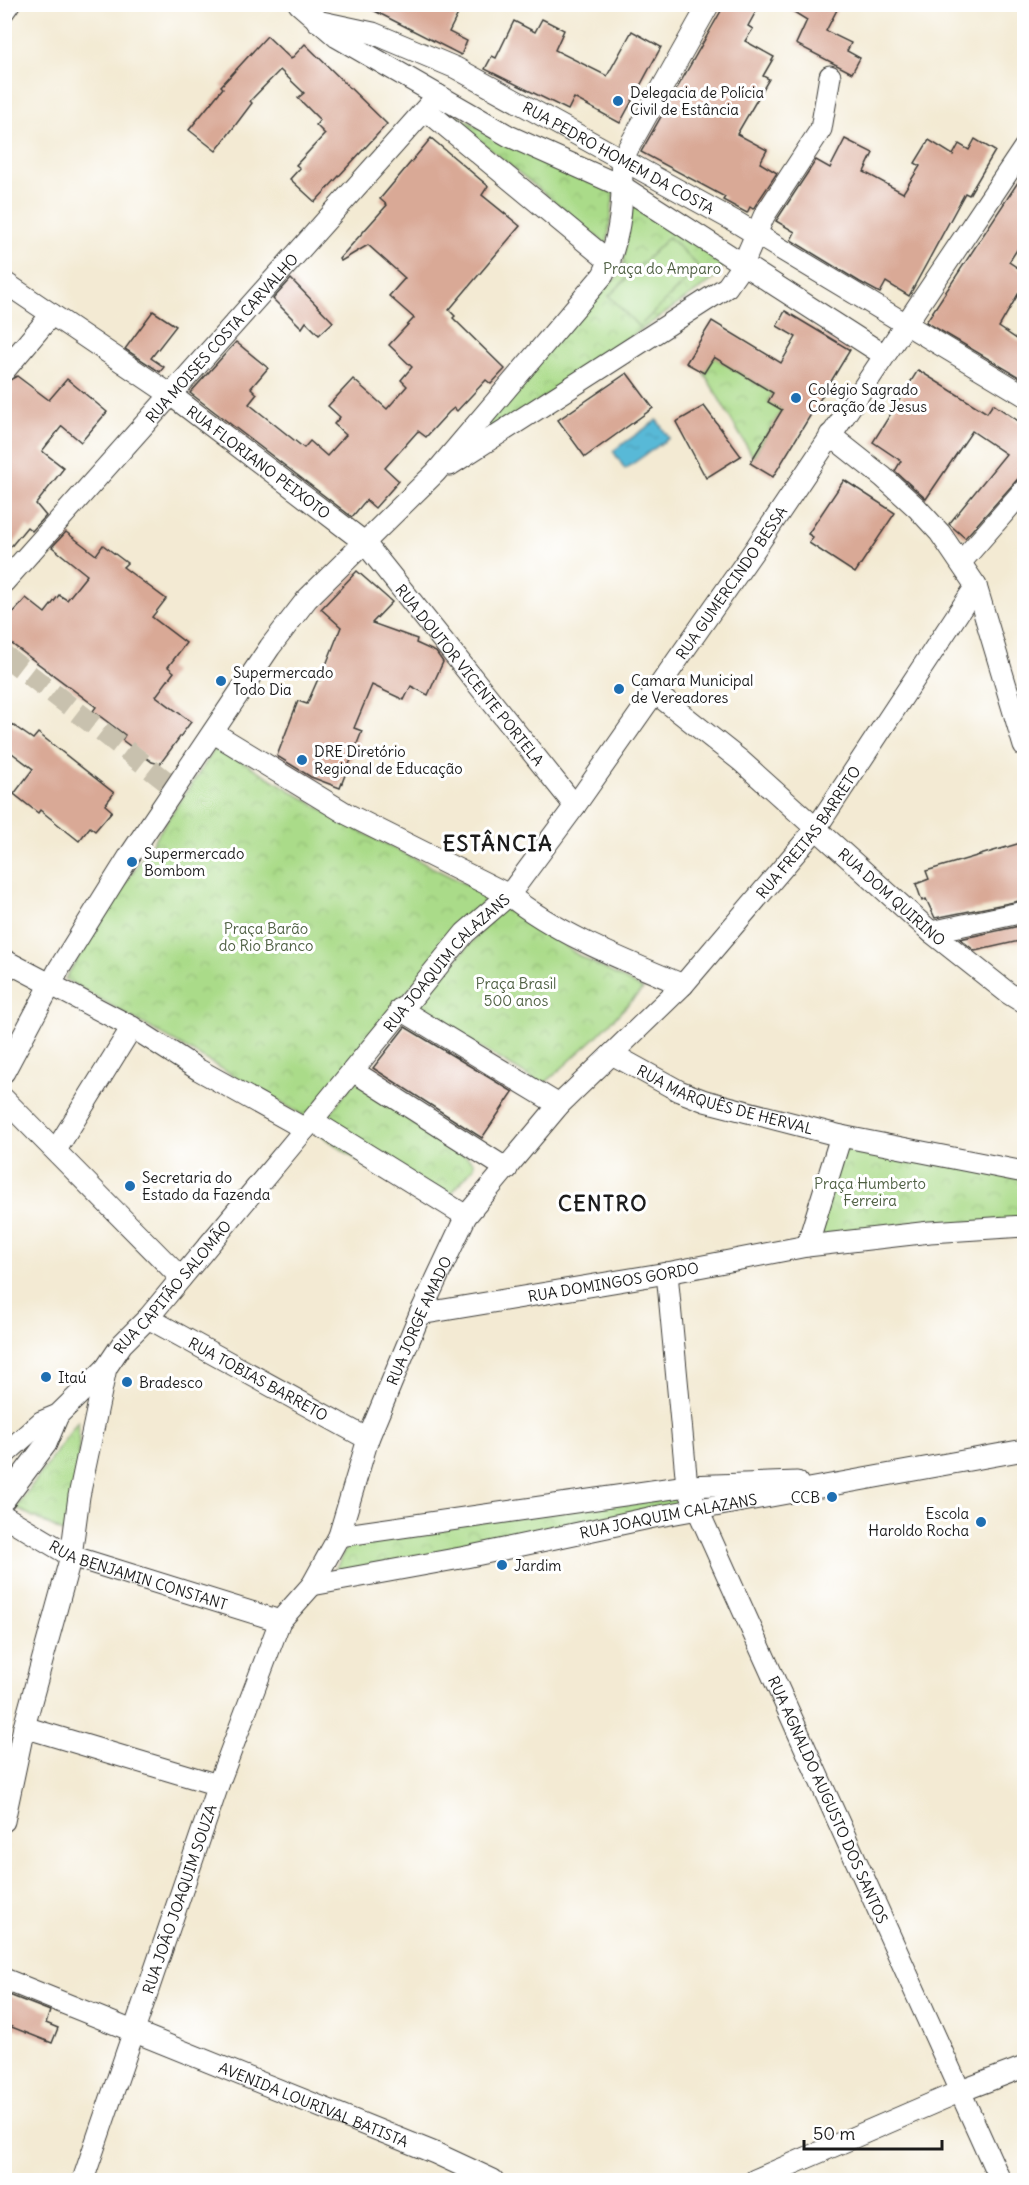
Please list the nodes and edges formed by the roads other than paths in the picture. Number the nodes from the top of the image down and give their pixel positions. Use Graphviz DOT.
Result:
graph roads {
  1 [pos="9,4"];
  2 [pos="299,4"];
  3 [pos="709,4"];
  4 [pos="4,11"];
  5 [pos="317,21"];
  6 [pos="830,76"];
  7 [pos="432,103"];
  8 [pos="1024,148"];
  9 [pos="621,161"];
  10 [pos="623,187"];
  11 [pos="756,234"];
  12 [pos="610,262"];
  13 [pos="743,264"];
  14 [pos="4,282"];
  15 [pos="52,314"];
  16 [pos="906,325"];
  17 [pos="884,356"];
  18 [pos="4,371"];
  19 [pos="171,395"];
  20 [pos="1024,395"];
  21 [pos="830,435"];
  22 [pos="436,472"];
  23 [pos="1024,493"];
  24 [pos="364,542"];
  25 [pos="961,562"];
  26 [pos="4,582"];
  27 [pos="976,586"];
  28 [pos="654,692"];
  29 [pos="214,733"];
  30 [pos="1024,746"];
  31 [pos="575,806"];
  32 [pos="815,830"];
  33 [pos="509,894"];
  34 [pos="1024,912"];
  35 [pos="931,932"];
  36 [pos="4,960"];
  37 [pos="52,983"];
  38 [pos="683,985"];
  39 [pos="1024,1003"];
  40 [pos="400,1009"];
  41 [pos="132,1027"];
  42 [pos="612,1054"];
  43 [pos="353,1071"];
  44 [pos="4,1072"];
  45 [pos="4,1099"];
  46 [pos="559,1105"];
  47 [pos="309,1125"];
  48 [pos="841,1136"];
  49 [pos="56,1150"];
  50 [pos="507,1169"];
  51 [pos="1024,1172"];
  52 [pos="466,1216"];
  53 [pos="1024,1226"];
  54 [pos="807,1246"];
  55 [pos="667,1273"];
  56 [pos="180,1278"];
  57 [pos="420,1314"];
  58 [pos="148,1318"];
  59 [pos="106,1368"];
  60 [pos="58,1415"];
  61 [pos="368,1439"];
  62 [pos="1024,1450"];
  63 [pos="4,1455"];
  64 [pos="848,1482"];
  65 [pos="687,1486"];
  66 [pos="4,1500"];
  67 [pos="696,1509"];
  68 [pos="4,1516"];
  69 [pos="339,1536"];
  70 [pos="71,1556"];
  71 [pos="312,1586"];
  72 [pos="280,1621"];
  73 [pos="24,1727"];
  74 [pos="218,1785"];
  75 [pos="4,1821"];
  76 [pos="4,1979"];
  77 [pos="133,2030"];
  78 [pos="1024,2067"];
  79 [pos="961,2091"];
  80 [pos="83,2181"];
  81 [pos="493,2181"];
  82 [pos="755,2181"];
  83 [pos="1000,2181"];
  1 -- 4 [label="street"];
  2 -- 5 [label="street, RUA PEDRO HOMEM DA COSTA"];
  3 -- 9 [label="street"];
  5 -- 7 [label="street, RUA PEDRO HOMEM DA COSTA"];
  5 -- 9 [label="street, RUA PEDRO HOMEM DA COSTA"];
  6 -- 11 [label="street"];
  7 -- 10 [label="street, RUA PEDRO HOMEM DA COSTA"];
  7 -- 12 [label="street, RUA PEDRO HOMEM DA COSTA"];
  7 -- 19 [label="street, RUA MOISES COSTA CARVALHO"];
  8 -- 16 [label="street, RUA GUMERCINDO BESSA"];
  9 -- 10 [label="street"];
  9 -- 11 [label="street, RUA PEDRO HOMEM DA COSTA"];
  10 -- 12 [label="street, RUA PEDRO HOMEM DA COSTA"];
  10 -- 13 [label="street, RUA PEDRO HOMEM DA COSTA"];
  11 -- 13 [label="street"];
  11 -- 16 [label="street, RUA PEDRO HOMEM DA COSTA"];
  12 -- 22 [label="street, RUA PEDRO HOMEM DA COSTA"];
  13 -- 17 [label="street, RUA PEDRO HOMEM DA COSTA"];
  13 -- 22 [label="street"];
  14 -- 15 [label="street, RUA FLORIANO PEIXOTO"];
  15 -- 18 [label="street"];
  15 -- 19 [label="street, RUA FLORIANO PEIXOTO"];
  16 -- 17 [label="street, RUA GUMERCINDO BESSA"];
  16 -- 20 [label="street, RUA PEDRO HOMEM DA COSTA"];
  17 -- 21 [label="street, RUA GUMERCINDO BESSA"];
  19 -- 24 [label="street, RUA FLORIANO PEIXOTO"];
  19 -- 26 [label="street, RUA MOISES COSTA CARVALHO"];
  21 -- 25 [label="street"];
  21 -- 28 [label="street, RUA GUMERCINDO BESSA"];
  22 -- 24 [label="street"];
  23 -- 25 [label="street"];
  24 -- 29 [label="street"];
  24 -- 31 [label="street, RUA DOUTOR VICENTE PORTELA"];
  25 -- 27 [label="street"];
  27 -- 30 [label="street"];
  27 -- 32 [label="street, RUA FREITAS BARRETO"];
  28 -- 31 [label="street, RUA GUMERCINDO BESSA"];
  28 -- 32 [label="street, RUA DOM QUIRINO"];
  29 -- 33 [label="street, RUA JOAQUIM CALAZANS"];
  29 -- 37 [label="street"];
  31 -- 33 [label="street, RUA GUMERCINDO BESSA"];
  32 -- 35 [label="street, RUA DOM QUIRINO"];
  32 -- 38 [label="street, RUA FREITAS BARRETO"];
  33 -- 38 [label="street"];
  33 -- 40 [label="street, RUA JOAQUIM CALAZANS"];
  34 -- 35 [label="street"];
  35 -- 39 [label="street, RUA DOM QUIRINO"];
  36 -- 37 [label="street"];
  37 -- 41 [label="street"];
  37 -- 44 [label="street"];
  38 -- 42 [label="street, RUA FREITAS BARRETO"];
  40 -- 43 [label="street, RUA JOAQUIM CALAZANS"];
  40 -- 46 [label="street"];
  41 -- 47 [label="street"];
  41 -- 49 [label="street"];
  42 -- 46 [label="street, RUA JORGE AMADO"];
  42 -- 48 [label="street, RUA MARQUÊS DE HERVAL"];
  43 -- 47 [label="street, RUA JOAQUIM CALAZANS"];
  43 -- 50 [label="street"];
  45 -- 49 [label="street"];
  46 -- 50 [label="street, RUA JORGE AMADO"];
  47 -- 52 [label="street"];
  47 -- 56 [label="street, RUA CAPITÃO SALOMÃO"];
  48 -- 51 [label="street"];
  48 -- 54 [label="street"];
  49 -- 56 [label="street"];
  50 -- 52 [label="street, RUA JORGE AMADO"];
  52 -- 57 [label="street, RUA JORGE AMADO"];
  53 -- 54 [label="street"];
  54 -- 55 [label="street, RUA DOMINGOS GORDO"];
  55 -- 57 [label="street, RUA DOMINGOS GORDO"];
  55 -- 65 [label="street, RUA AGNALDO AUGUSTO DOS SANTOS"];
  56 -- 58 [label="street, RUA CAPITÃO SALOMÃO"];
  57 -- 61 [label="street, RUA JORGE AMADO"];
  58 -- 59 [label="street, RUA CAPITÃO SALOMÃO"];
  58 -- 61 [label="street, RUA TOBIAS BARRETO"];
  59 -- 60 [label="street, RUA CAPITÃO SALOMÃO"];
  59 -- 70 [label="street"];
  60 -- 63 [label="street, RUA CAPITÃO SALOMÃO"];
  60 -- 66 [label="street, RUA CAPITÃO SALOMÃO"];
  61 -- 69 [label="street, RUA JORGE AMADO"];
  62 -- 64 [label="street, RUA JOAQUIM CALAZANS"];
  64 -- 65 [label="street"];
  64 -- 67 [label="street, RUA JOAQUIM CALAZANS"];
  65 -- 67 [label="street, RUA AGNALDO AUGUSTO DOS SANTOS"];
  65 -- 69 [label="street"];
  67 -- 71 [label="street, RUA JOAQUIM CALAZANS"];
  67 -- 79 [label="street, RUA AGNALDO AUGUSTO DOS SANTOS"];
  68 -- 70 [label="street, RUA BENJAMIN CONSTANT"];
  69 -- 71 [label="street, RUA JORGE AMADO"];
  70 -- 72 [label="street, RUA BENJAMIN CONSTANT"];
  70 -- 73 [label="street"];
  71 -- 72 [label="street, RUA JORGE AMADO"];
  72 -- 74 [label="street, RUA JOÃO JOAQUIM SOUZA"];
  73 -- 74 [label="street"];
  73 -- 75 [label="street"];
  74 -- 77 [label="street, RUA JOÃO JOAQUIM SOUZA"];
  76 -- 77 [label="street, AVENIDA LOURIVAL BATISTA"];
  77 -- 80 [label="street, RUA JOÃO JOAQUIM SOUZA"];
  77 -- 81 [label="street, AVENIDA LOURIVAL BATISTA"];
  78 -- 79 [label="street"];
  79 -- 82 [label="street"];
  79 -- 83 [label="street, RUA AGNALDO AUGUSTO DOS SANTOS"];
}
